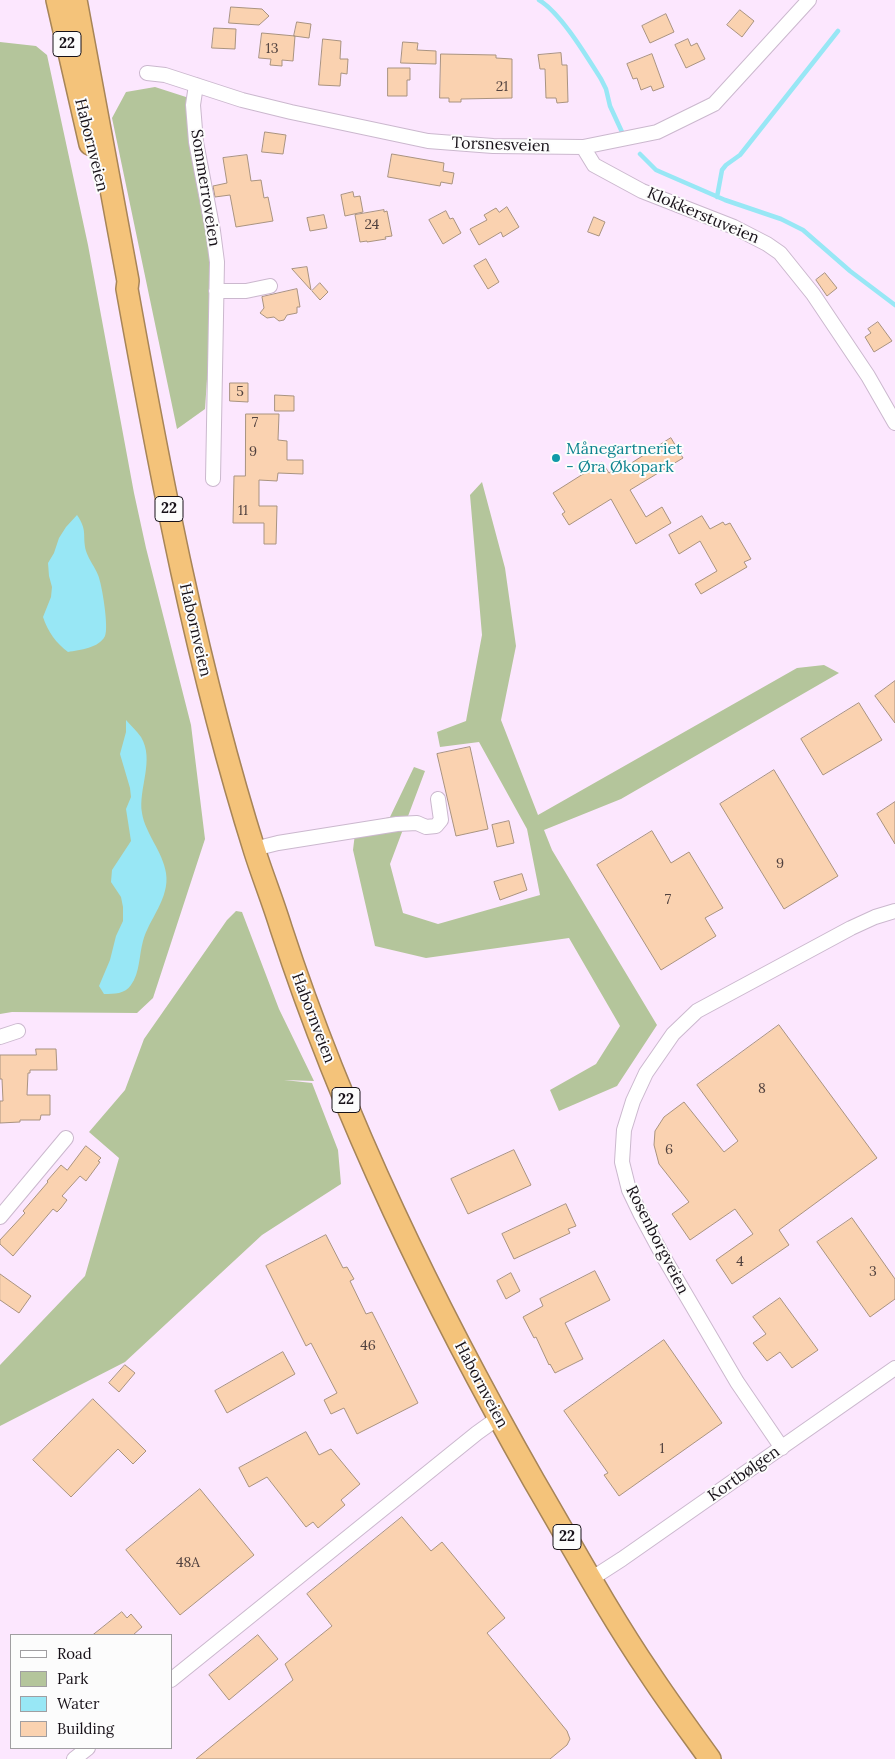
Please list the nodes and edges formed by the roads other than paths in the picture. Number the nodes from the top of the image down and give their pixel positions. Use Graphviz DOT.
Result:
graph roads {
  1 [pos="57,0"];
  2 [pos="76,0"];
  3 [pos="809,0"];
  4 [pos="147,73"];
  5 [pos="196,85"];
  6 [pos="583,147"];
  7 [pos="270,286"];
  8 [pos="127,289"];
  9 [pos="216,291"];
  10 [pos="895,423"];
  11 [pos="213,480"];
  12 [pos="438,799"];
  13 [pos="254,849"];
  14 [pos="895,911"];
  15 [pos="18,1031"];
  16 [pos="0,1037"];
  17 [pos="66,1138"];
  18 [pos="0,1217"];
  19 [pos="895,1368"];
  20 [pos="498,1418"];
  21 [pos="782,1448"];
  22 [pos="591,1579"];
  23 [pos="172,1679"];
  24 [pos="87,1749"];
  25 [pos="74,1759"];
  26 [pos="710,1759"];
  1 -- 8 [label="highway, Habornveien / 22"];
  2 -- 8 [label="highway, Habornveien / 22"];
  3 -- 6 [label="street, Torsnesveien"];
  4 -- 5 [label="street, Torsnesveien"];
  5 -- 6 [label="street, Torsnesveien"];
  5 -- 9 [label="street, Sommerroveien"];
  6 -- 10 [label="street, Klokkerstuveien"];
  7 -- 9 [label="street"];
  8 -- 13 [label="highway, Habornveien / 22"];
  9 -- 11 [label="street, Sommerroveien"];
  12 -- 13 [label="street"];
  13 -- 20 [label="highway, Habornveien / 22"];
  14 -- 21 [label="street, Rosenborgveien"];
  15 -- 16 [label="street"];
  17 -- 18 [label="street"];
  19 -- 21 [label="street, Kortbølgen"];
  20 -- 22 [label="highway, Habornveien / 22"];
  20 -- 23 [label="street"];
  21 -- 22 [label="street, Kortbølgen"];
  22 -- 26 [label="highway, Habornveien / 22"];
  24 -- 25 [label="street"];
}
